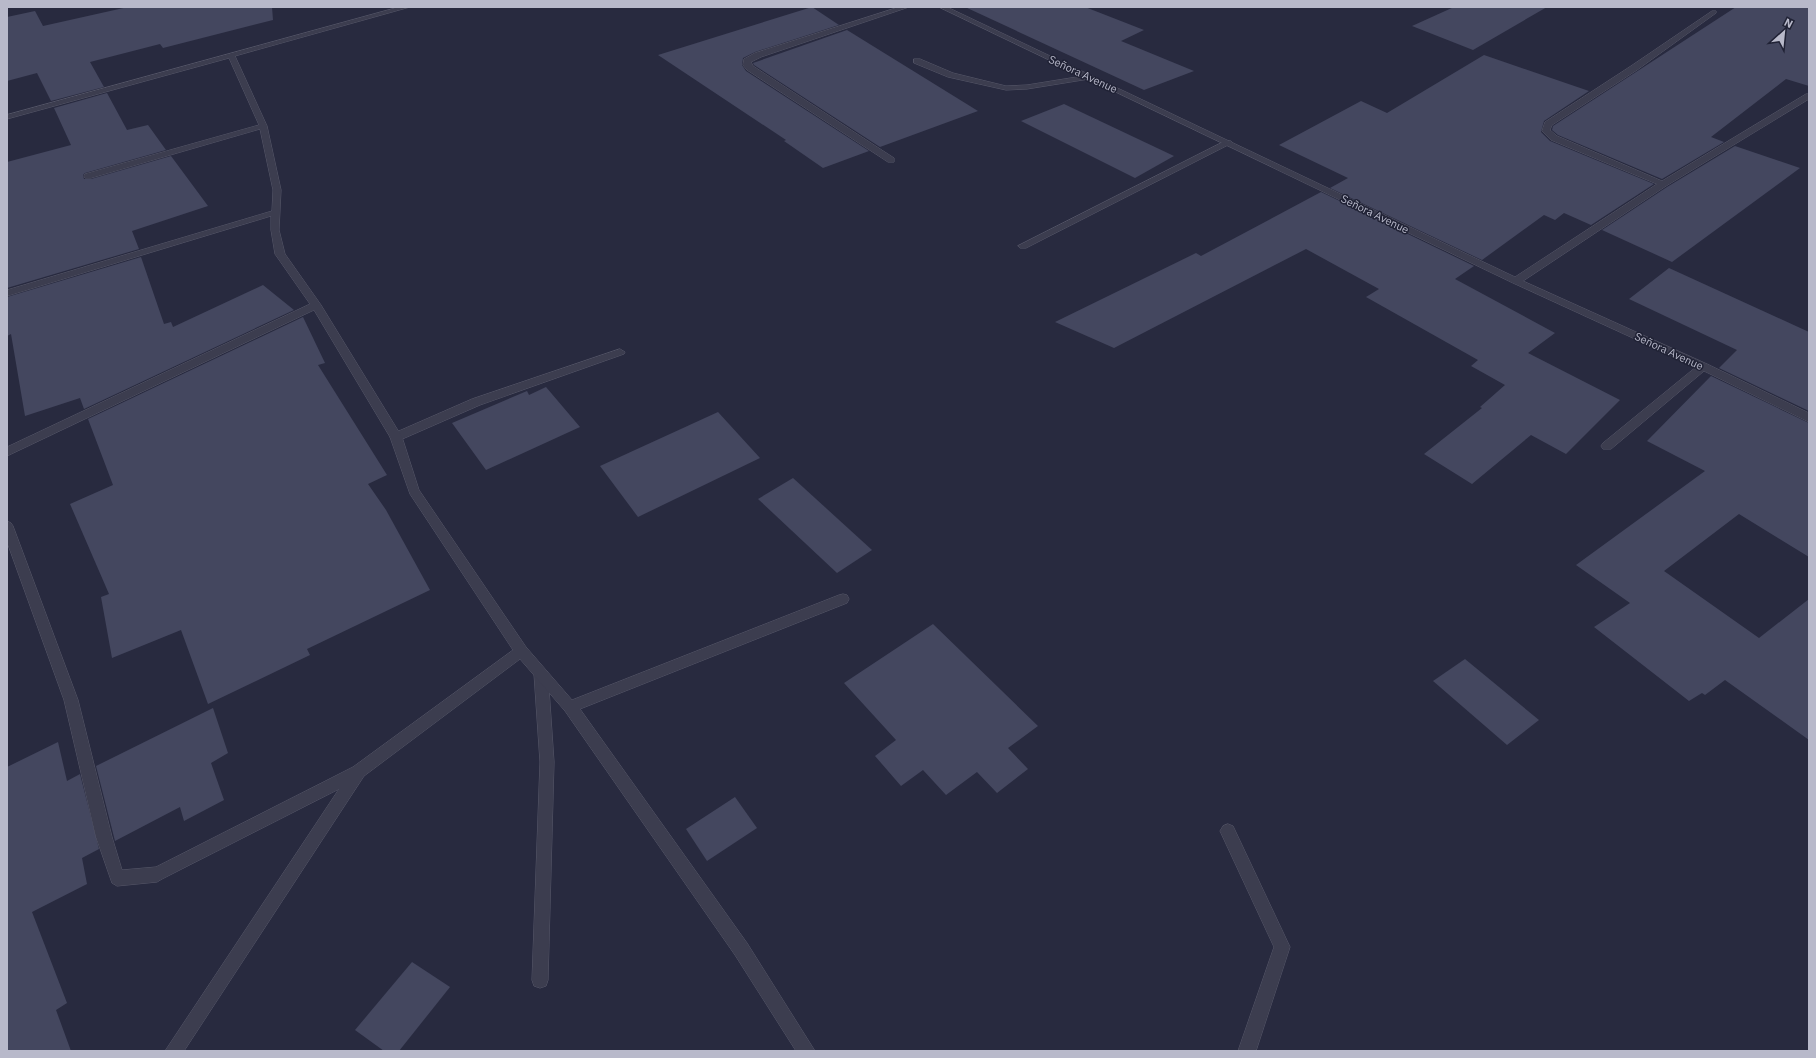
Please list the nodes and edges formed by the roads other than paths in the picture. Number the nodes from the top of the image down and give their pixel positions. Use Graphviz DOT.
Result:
graph roads {
  1 [pos="407,7"];
  2 [pos="906,7"];
  3 [pos="942,7"];
  4 [pos="1714,12"];
  5 [pos="231,55"];
  6 [pos="917,61"];
  7 [pos="1089,77"];
  8 [pos="1809,96"];
  9 [pos="7,117"];
  10 [pos="263,126"];
  11 [pos="1228,143"];
  12 [pos="891,160"];
  13 [pos="88,176"];
  14 [pos="1663,184"];
  15 [pos="276,212"];
  16 [pos="1023,246"];
  17 [pos="1516,281"];
  18 [pos="7,293"];
  19 [pos="316,305"];
  20 [pos="620,352"];
  21 [pos="1703,366"];
  22 [pos="1809,418"];
  23 [pos="396,438"];
  24 [pos="1607,446"];
  25 [pos="7,452"];
  26 [pos="7,526"];
  27 [pos="842,599"];
  28 [pos="521,651"];
  29 [pos="541,674"];
  30 [pos="570,707"];
  31 [pos="358,772"];
  32 [pos="1228,831"];
  33 [pos="540,980"];
  34 [pos="174,1051"];
  35 [pos="806,1051"];
  36 [pos="1247,1051"];
  1 -- 5 [label="street"];
  2 -- 12 [label="street"];
  3 -- 7 [label="street, Señora Avenue"];
  4 -- 14 [label="street"];
  5 -- 9 [label="street"];
  5 -- 10 [label="street"];
  6 -- 7 [label="street"];
  7 -- 11 [label="street, Señora Avenue"];
  8 -- 14 [label="street"];
  10 -- 13 [label="street"];
  10 -- 15 [label="street"];
  11 -- 16 [label="street"];
  11 -- 17 [label="street, Señora Avenue"];
  14 -- 17 [label="street"];
  15 -- 18 [label="street"];
  15 -- 19 [label="street"];
  17 -- 21 [label="street, Señora Avenue"];
  19 -- 23 [label="street"];
  19 -- 25 [label="street"];
  20 -- 23 [label="street"];
  21 -- 22 [label="street, Señora Avenue"];
  21 -- 24 [label="street"];
  23 -- 28 [label="street"];
  26 -- 31 [label="street"];
  27 -- 30 [label="street"];
  28 -- 29 [label="street"];
  28 -- 31 [label="street"];
  29 -- 30 [label="street"];
  29 -- 33 [label="street"];
  30 -- 35 [label="street"];
  31 -- 34 [label="street"];
  32 -- 36 [label="street"];
}
